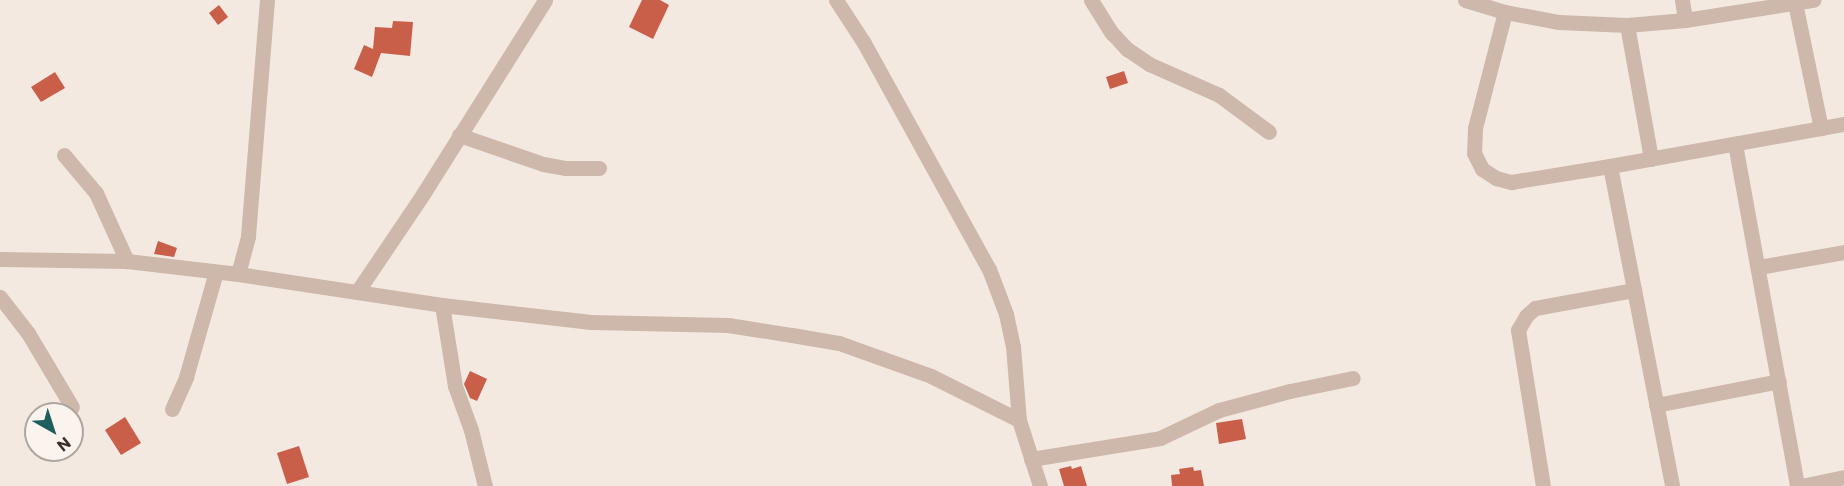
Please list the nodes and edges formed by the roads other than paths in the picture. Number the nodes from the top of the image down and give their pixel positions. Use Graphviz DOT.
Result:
graph roads {
  1 [pos="545,0"];
  2 [pos="836,0"];
  3 [pos="1091,0"];
  4 [pos="1465,0"];
  5 [pos="1682,0"];
  6 [pos="1813,0"];
  7 [pos="263,3"];
  8 [pos="1795,3"];
  9 [pos="1505,12"];
  10 [pos="1684,20"];
  11 [pos="1627,25"];
  12 [pos="1844,124"];
  13 [pos="1821,128"];
  14 [pos="1269,132"];
  15 [pos="459,135"];
  16 [pos="1735,144"];
  17 [pos="64,155"];
  18 [pos="1651,159"];
  19 [pos="1611,166"];
  20 [pos="599,168"];
  21 [pos="1844,252"];
  22 [pos="0,259"];
  23 [pos="127,261"];
  24 [pos="1759,267"];
  25 [pos="216,272"];
  26 [pos="238,274"];
  27 [pos="1634,290"];
  28 [pos="357,292"];
  29 [pos="0,297"];
  30 [pos="442,305"];
  31 [pos="1353,378"];
  32 [pos="1779,381"];
  33 [pos="69,402"];
  34 [pos="1656,405"];
  35 [pos="172,409"];
  36 [pos="1019,420"];
  37 [pos="1030,459"];
  38 [pos="1844,477"];
  39 [pos="485,486"];
  40 [pos="1040,486"];
  41 [pos="1543,486"];
  42 [pos="1672,486"];
  43 [pos="1799,486"];
  1 -- 15 [label="street"];
  2 -- 36 [label="street"];
  3 -- 14 [label="street"];
  4 -- 9 [label="street"];
  5 -- 10 [label="street"];
  6 -- 8 [label="street"];
  7 -- 26 [label="street"];
  8 -- 10 [label="street"];
  8 -- 13 [label="street"];
  9 -- 11 [label="street"];
  9 -- 19 [label="street"];
  10 -- 11 [label="street"];
  11 -- 18 [label="street"];
  12 -- 13 [label="street"];
  13 -- 16 [label="street"];
  15 -- 20 [label="street"];
  15 -- 28 [label="street"];
  16 -- 18 [label="street"];
  16 -- 24 [label="street"];
  17 -- 23 [label="street"];
  18 -- 19 [label="street"];
  19 -- 27 [label="street"];
  21 -- 24 [label="street"];
  22 -- 23 [label="street"];
  23 -- 25 [label="street"];
  24 -- 32 [label="street"];
  25 -- 26 [label="street"];
  25 -- 35 [label="street"];
  26 -- 28 [label="street"];
  27 -- 34 [label="street"];
  27 -- 41 [label="street"];
  28 -- 30 [label="street"];
  29 -- 33 [label="street"];
  30 -- 36 [label="street"];
  30 -- 39 [label="street"];
  31 -- 37 [label="street"];
  32 -- 34 [label="street"];
  32 -- 43 [label="street"];
  34 -- 42 [label="street"];
  36 -- 37 [label="street"];
  37 -- 40 [label="street"];
  38 -- 43 [label="street"];
}
